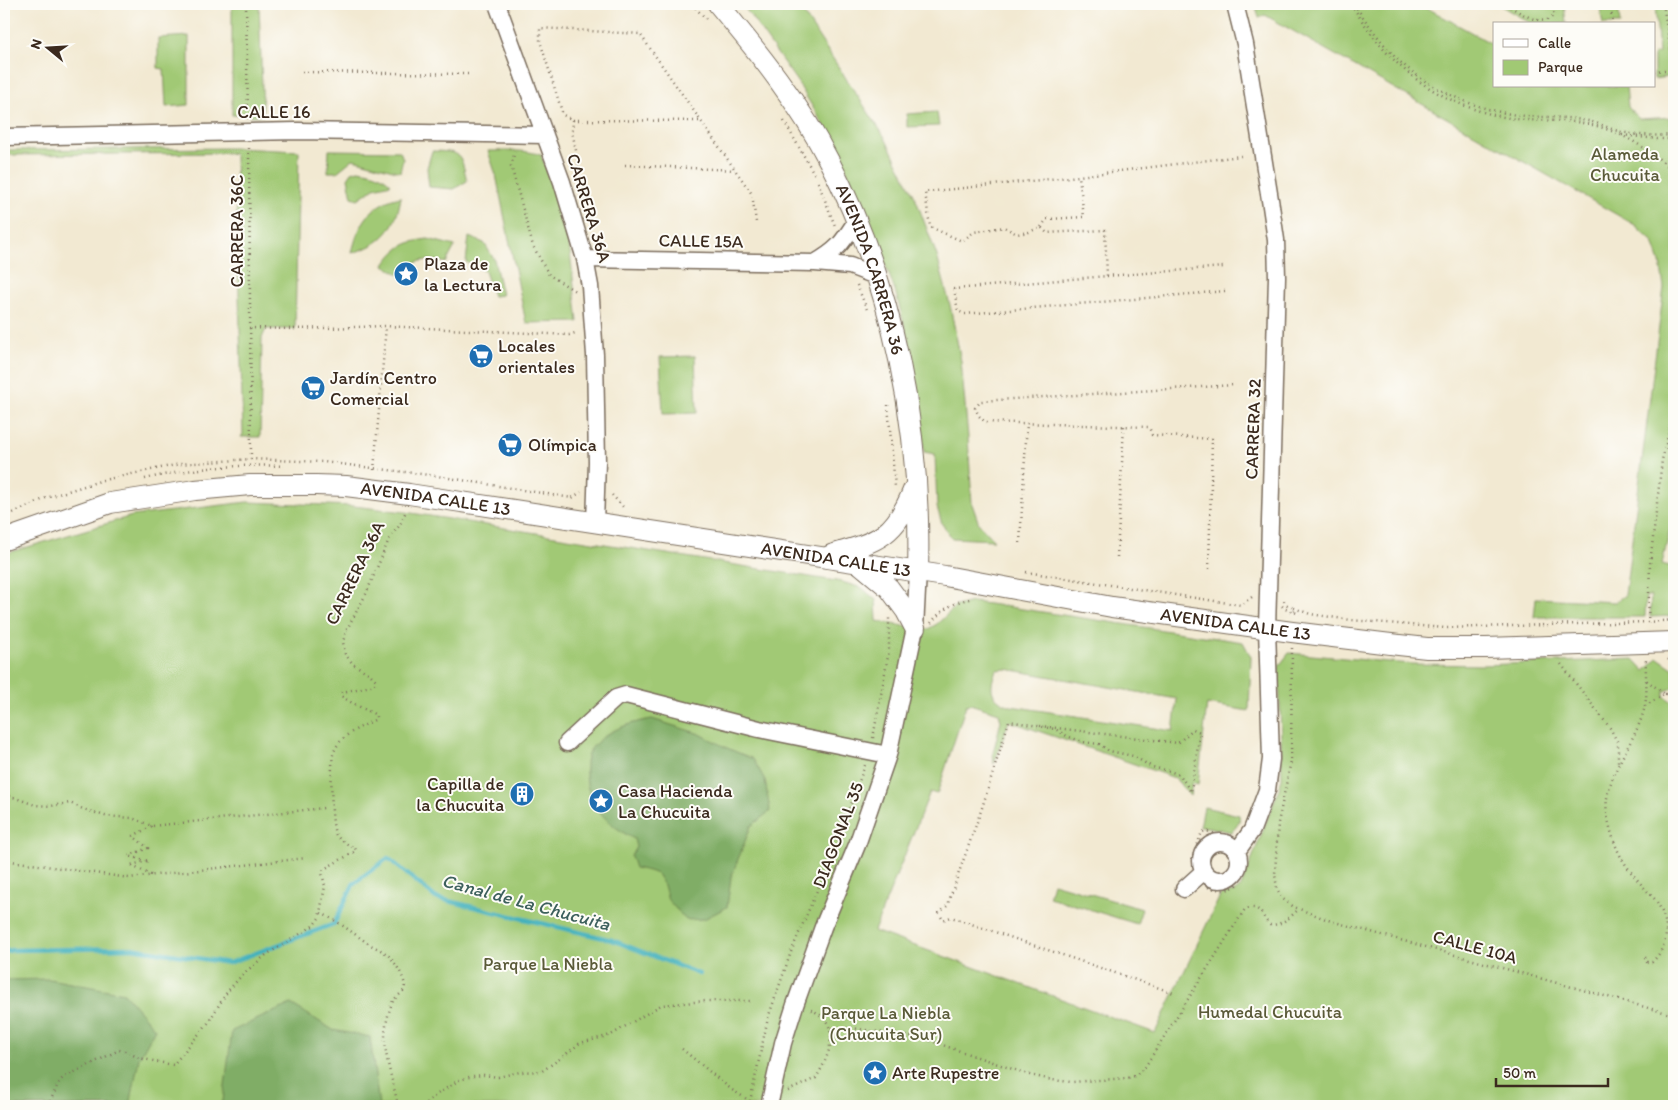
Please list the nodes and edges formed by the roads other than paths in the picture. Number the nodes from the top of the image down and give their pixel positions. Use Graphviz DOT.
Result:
graph roads {
  1 [pos="496,4"];
  2 [pos="718,4"];
  3 [pos="1235,4"];
  4 [pos="545,135"];
  5 [pos="4,137"];
  6 [pos="856,220"];
  7 [pos="585,259"];
  8 [pos="815,263"];
  9 [pos="878,277"];
  10 [pos="916,482"];
  11 [pos="595,523"];
  12 [pos="4,540"];
  13 [pos="824,558"];
  14 [pos="857,562"];
  15 [pos="918,572"];
  16 [pos="915,628"];
  17 [pos="1267,628"];
  18 [pos="1674,642"];
  19 [pos="567,743"];
  20 [pos="888,756"];
  21 [pos="1235,850"];
  22 [pos="1204,871"];
  23 [pos="1184,889"];
  24 [pos="769,1102"];
  1 -- 4 [label="street, CARRERA 36A"];
  2 -- 6 [label="main road, AVENIDA CARRERA 36"];
  3 -- 17 [label="street, CARRERA 32"];
  4 -- 5 [label="street, CALLE 16"];
  4 -- 7 [label="street, CARRERA 36A"];
  6 -- 8 [label="street"];
  6 -- 9 [label="main road, AVENIDA CARRERA 36"];
  7 -- 8 [label="street, CALLE 15A"];
  7 -- 11 [label="street, CARRERA 36A"];
  8 -- 9 [label="street, CALLE 15A"];
  9 -- 10 [label="main road, AVENIDA CARRERA 36"];
  10 -- 13 [label="main road"];
  10 -- 15 [label="main road, AVENIDA CARRERA 36"];
  11 -- 12 [label="main road, AVENIDA CALLE 13"];
  11 -- 13 [label="main road, AVENIDA CALLE 13"];
  13 -- 14 [label="main road, AVENIDA CALLE 13"];
  14 -- 15 [label="main road, AVENIDA CALLE 13"];
  14 -- 16 [label="main road"];
  15 -- 16 [label="street, DIAGONAL 35"];
  15 -- 17 [label="main road, AVENIDA CALLE 13"];
  16 -- 20 [label="street, DIAGONAL 35"];
  17 -- 18 [label="main road, AVENIDA CALLE 13"];
  17 -- 21 [label="street, CARRERA 32"];
  19 -- 20 [label="street"];
  20 -- 24 [label="street, DIAGONAL 35"];
  21 -- 22 [label="street"];
  21 -- 22 [label="street"];
  22 -- 23 [label="street"];
}
